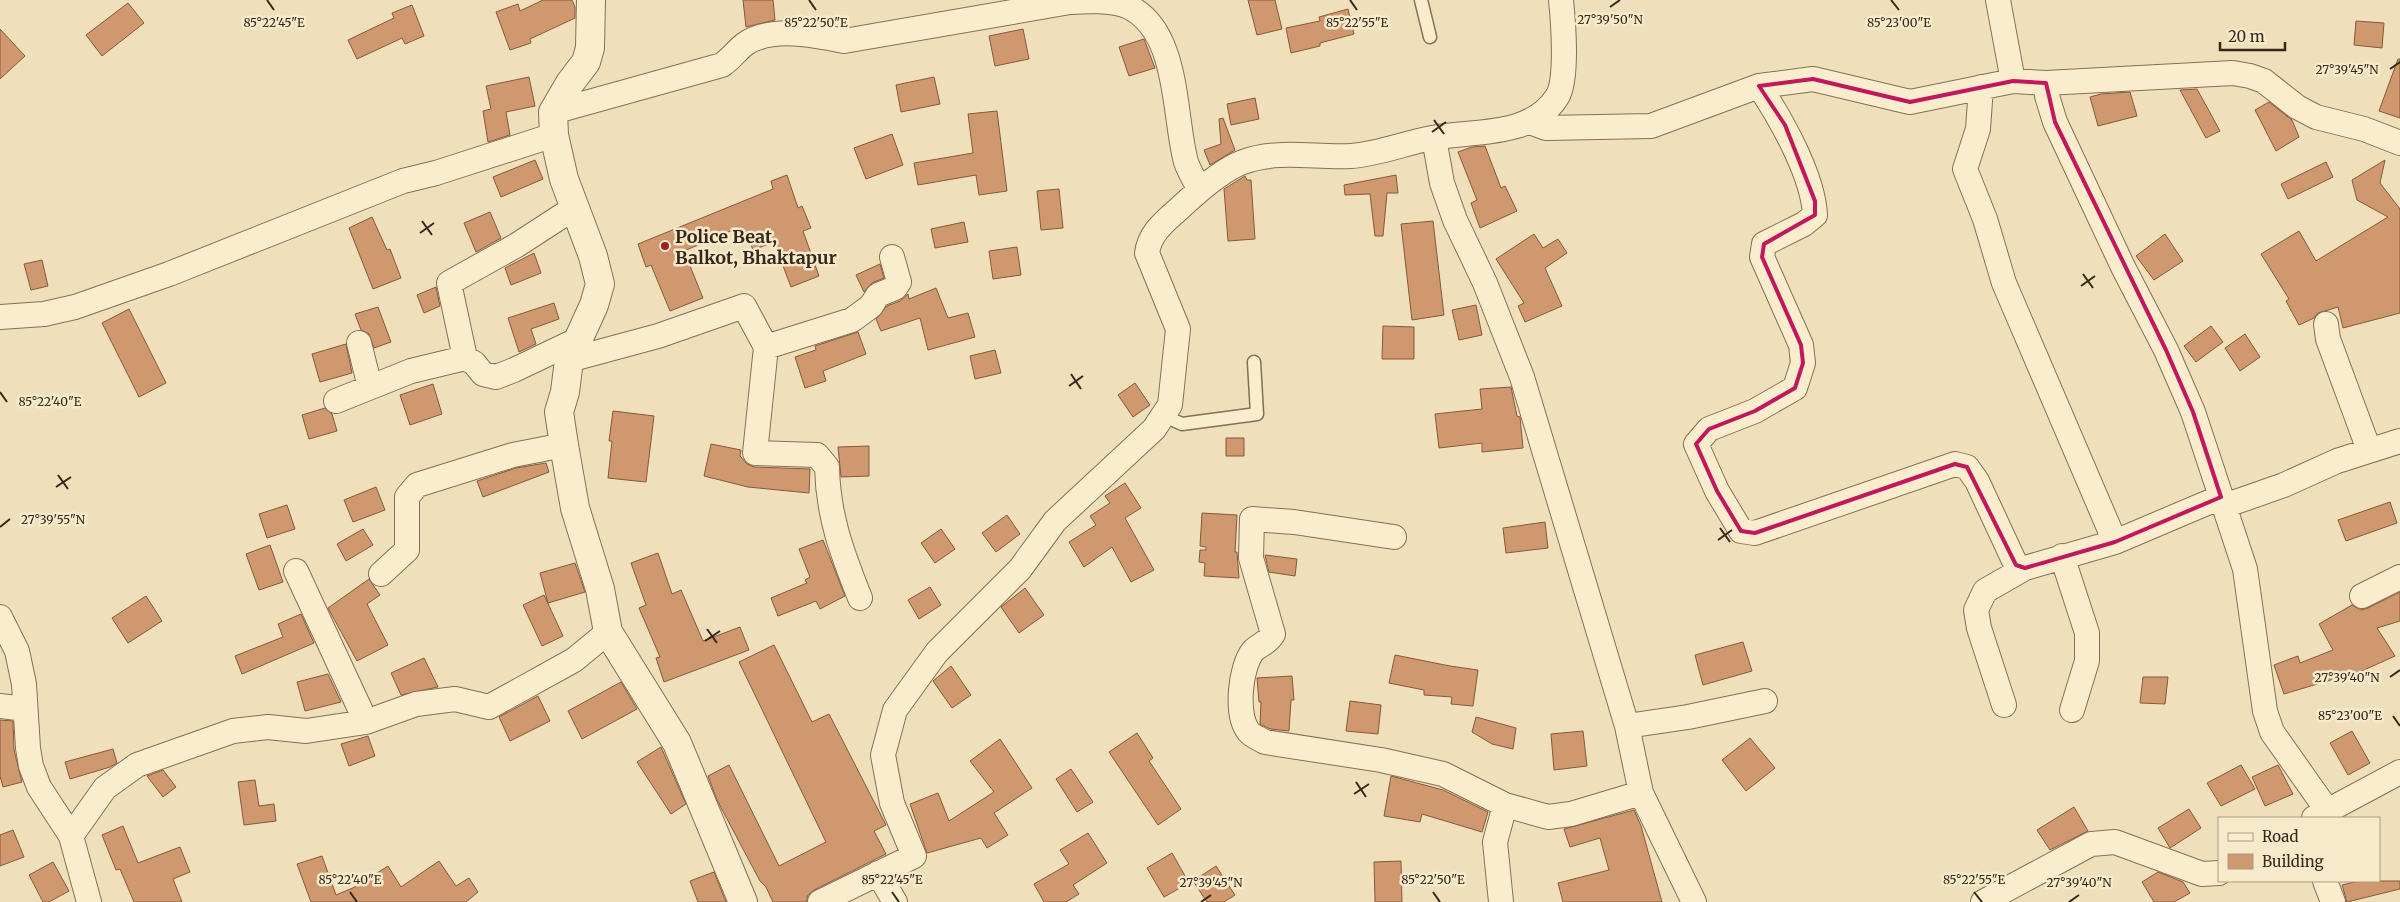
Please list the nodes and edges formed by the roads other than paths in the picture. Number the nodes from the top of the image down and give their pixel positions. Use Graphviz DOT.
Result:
graph roads {
  1 [pos="591,0"];
  2 [pos="1421,0"];
  3 [pos="1561,0"];
  4 [pos="1998,0"];
  5 [pos="1430,38"];
  6 [pos="2013,81"];
  7 [pos="2046,83"];
  8 [pos="1759,86"];
  9 [pos="1981,87"];
  10 [pos="1530,122"];
  11 [pos="554,123"];
  12 [pos="1434,138"];
  13 [pos="2400,143"];
  14 [pos="1200,190"];
  15 [pos="574,208"];
  16 [pos="892,257"];
  17 [pos="0,317"];
  18 [pos="2326,324"];
  19 [pos="359,343"];
  20 [pos="766,347"];
  21 [pos="574,350"];
  22 [pos="464,358"];
  23 [pos="1254,362"];
  24 [pos="370,387"];
  25 [pos="336,402"];
  26 [pos="1164,416"];
  27 [pos="564,445"];
  28 [pos="2398,448"];
  29 [pos="2369,450"];
  30 [pos="2222,501"];
  31 [pos="1394,537"];
  32 [pos="2115,542"];
  33 [pos="2062,556"];
  34 [pos="2025,568"];
  35 [pos="296,571"];
  36 [pos="381,574"];
  37 [pos="2400,577"];
  38 [pos="2362,596"];
  39 [pos="860,598"];
  40 [pos="0,617"];
  41 [pos="608,632"];
  42 [pos="1765,701"];
  43 [pos="2004,704"];
  44 [pos="0,706"];
  45 [pos="25,709"];
  46 [pos="2072,710"];
  47 [pos="366,722"];
  48 [pos="1627,726"];
  49 [pos="2400,772"];
  50 [pos="1642,793"];
  51 [pos="1505,805"];
  52 [pos="2320,814"];
  53 [pos="71,836"];
  54 [pos="878,873"];
  55 [pos="2218,874"];
  56 [pos="2325,882"];
  57 [pos="90,902"];
  58 [pos="743,902"];
  59 [pos="820,902"];
  60 [pos="895,902"];
  61 [pos="1501,902"];
  62 [pos="1694,902"];
  63 [pos="1983,902"];
  64 [pos="2333,902"];
  1 -- 11 [label="street"];
  2 -- 5 [label="lane"];
  3 -- 10 [label="street"];
  4 -- 6 [label="street"];
  6 -- 7 [label="street"];
  6 -- 9 [label="street"];
  7 -- 13 [label="street"];
  7 -- 30 [label="street"];
  8 -- 9 [label="street"];
  8 -- 10 [label="street"];
  8 -- 34 [label="street"];
  9 -- 32 [label="street"];
  10 -- 12 [label="street"];
  11 -- 14 [label="street"];
  11 -- 15 [label="street"];
  11 -- 17 [label="street"];
  12 -- 14 [label="street"];
  12 -- 48 [label="street"];
  14 -- 26 [label="street"];
  15 -- 21 [label="street"];
  15 -- 22 [label="street"];
  16 -- 20 [label="street"];
  18 -- 29 [label="street"];
  19 -- 24 [label="street"];
  20 -- 21 [label="street"];
  20 -- 39 [label="street"];
  21 -- 22 [label="street"];
  21 -- 27 [label="street"];
  22 -- 24 [label="street"];
  23 -- 26 [label="lane"];
  24 -- 25 [label="street"];
  26 -- 54 [label="street"];
  27 -- 36 [label="street"];
  27 -- 41 [label="street"];
  28 -- 29 [label="street"];
  29 -- 30 [label="street"];
  30 -- 32 [label="street"];
  30 -- 52 [label="street"];
  31 -- 51 [label="street"];
  32 -- 33 [label="street"];
  33 -- 34 [label="street"];
  33 -- 46 [label="street"];
  34 -- 43 [label="street"];
  35 -- 47 [label="street"];
  37 -- 38 [label="street"];
  40 -- 45 [label="street"];
  41 -- 47 [label="street"];
  41 -- 58 [label="street"];
  42 -- 48 [label="street"];
  44 -- 45 [label="street"];
  45 -- 53 [label="street"];
  47 -- 53 [label="street"];
  48 -- 50 [label="street"];
  49 -- 52 [label="street"];
  50 -- 51 [label="street"];
  50 -- 62 [label="street"];
  51 -- 61 [label="street"];
  53 -- 57 [label="street"];
  54 -- 59 [label="street"];
  54 -- 60 [label="street"];
  55 -- 63 [label="street"];
  56 -- 64 [label="street"];
}
